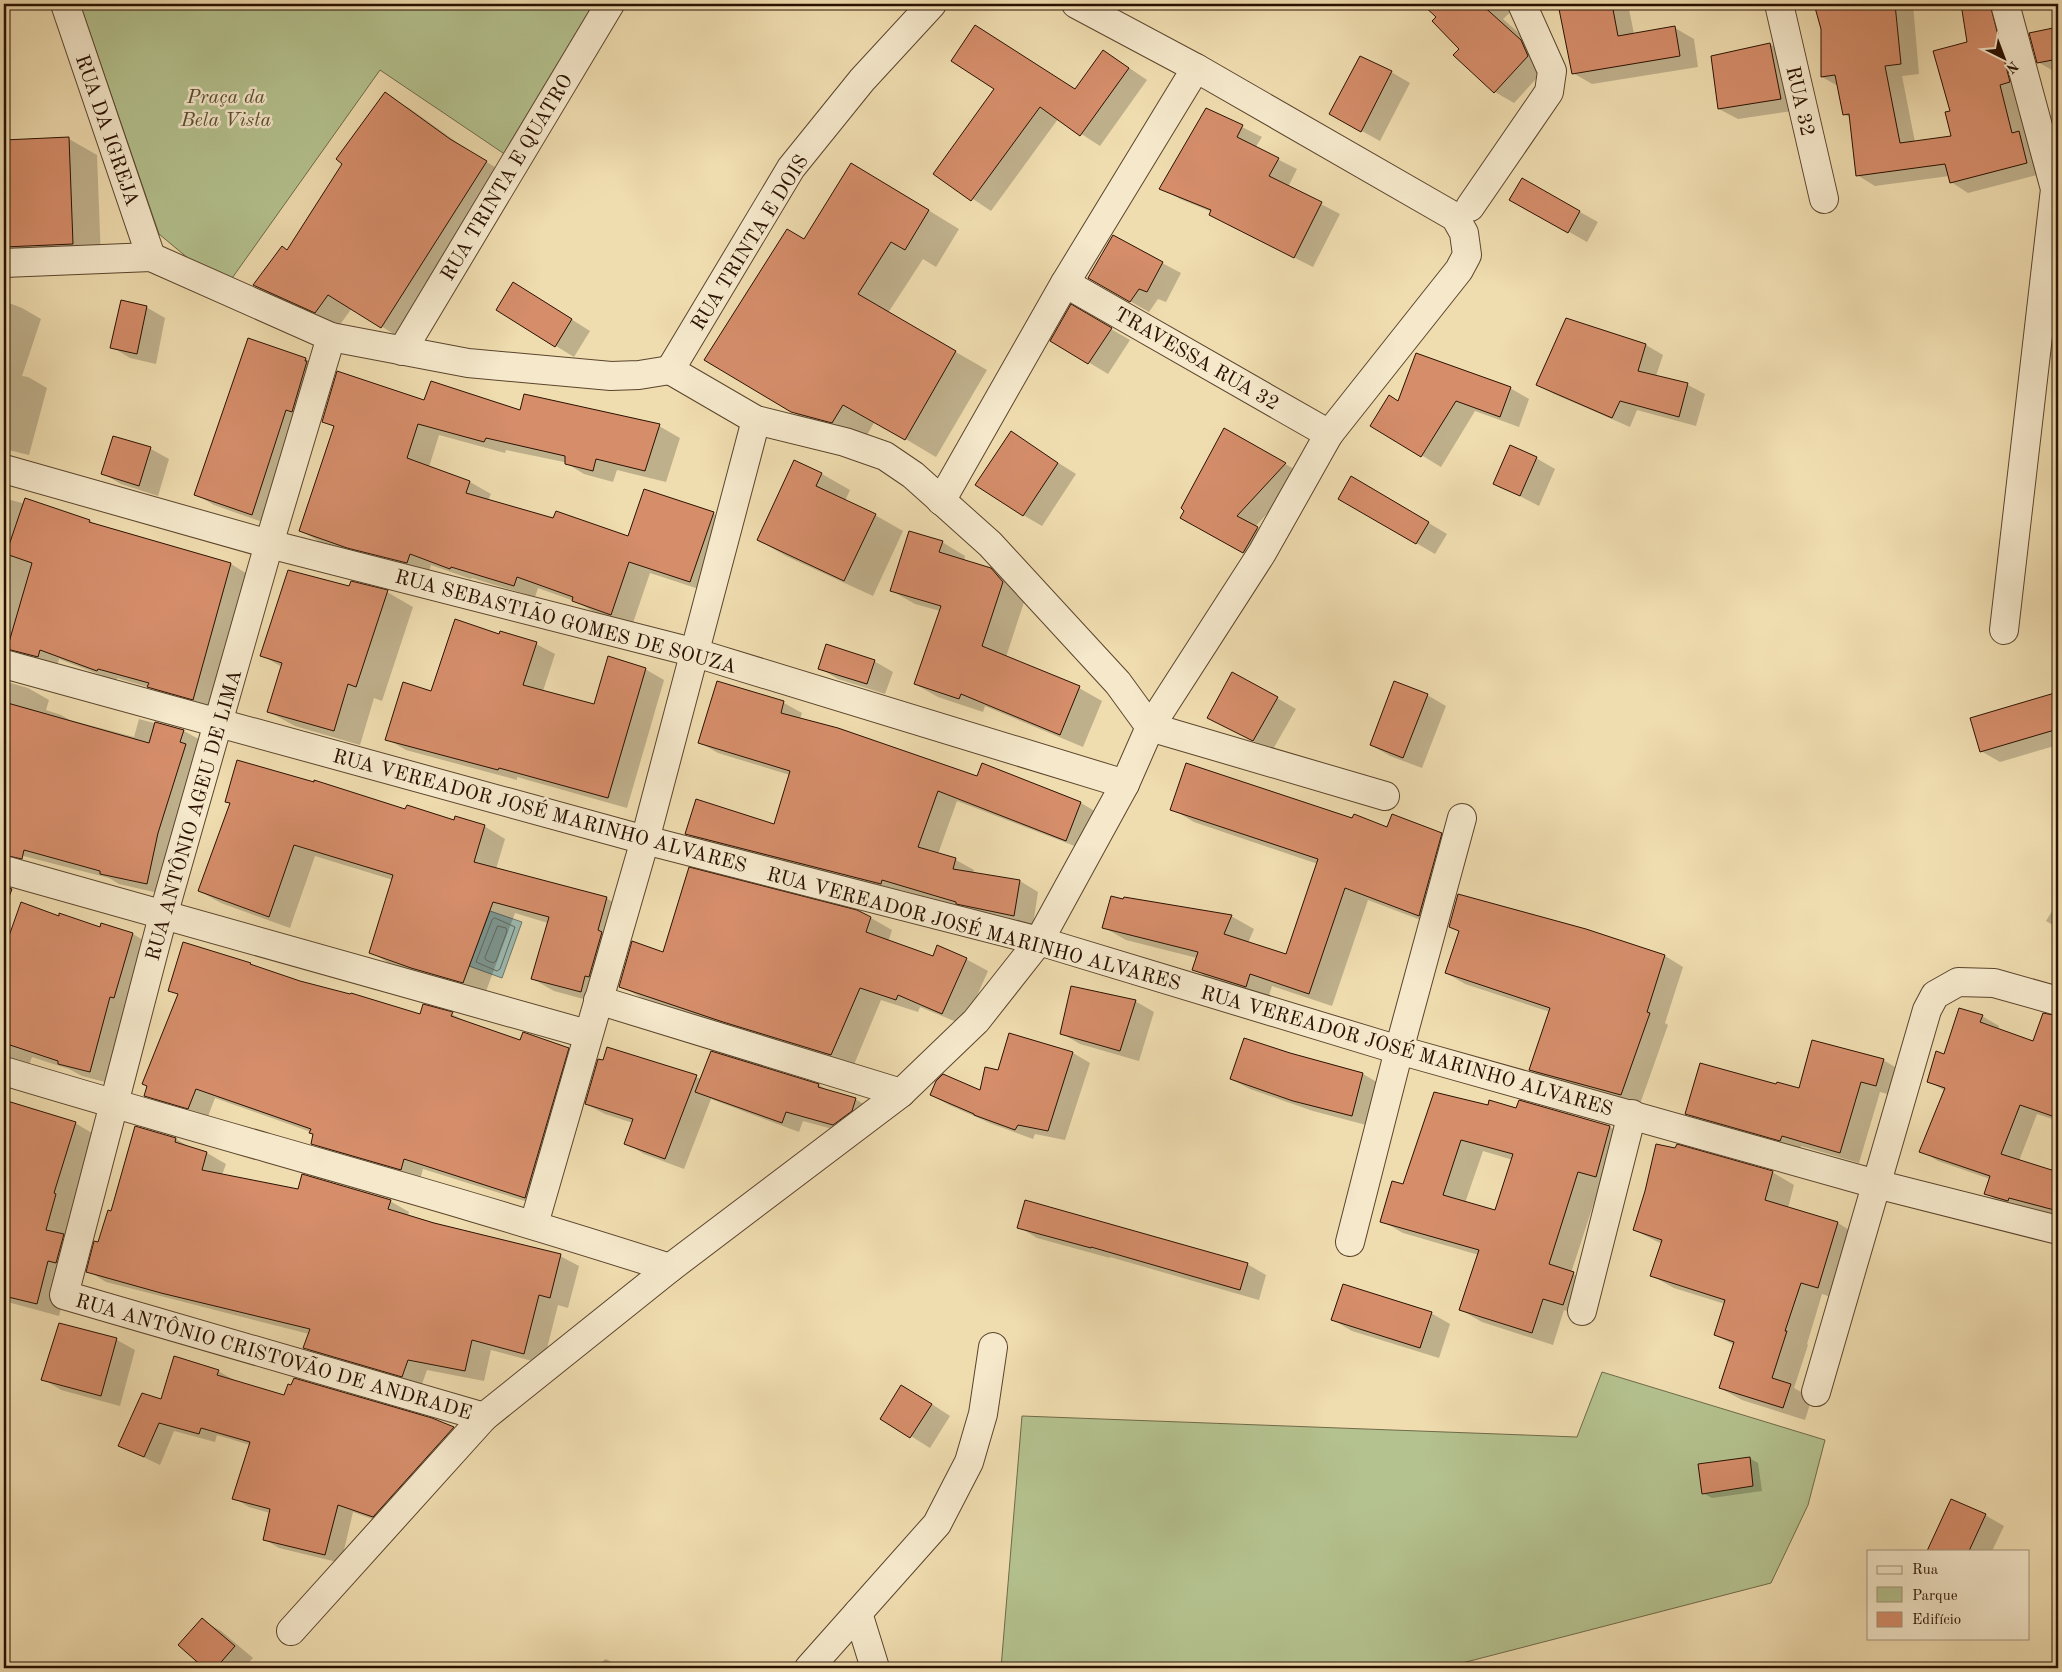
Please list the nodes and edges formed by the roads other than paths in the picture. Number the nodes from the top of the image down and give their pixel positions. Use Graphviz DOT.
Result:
graph roads {
  1 [pos="65,4"];
  2 [pos="610,4"];
  3 [pos="932,4"];
  4 [pos="1076,4"];
  5 [pos="1522,4"];
  6 [pos="1779,4"];
  7 [pos="2005,4"];
  8 [pos="1196,68"];
  9 [pos="2056,187"];
  10 [pos="1824,199"];
  11 [pos="1470,207"];
  12 [pos="151,256"];
  13 [pos="4,263"];
  14 [pos="1065,283"];
  15 [pos="331,337"];
  16 [pos="402,351"];
  17 [pos="670,370"];
  18 [pos="756,420"];
  19 [pos="1329,434"];
  20 [pos="4,469"];
  21 [pos="941,501"];
  22 [pos="269,544"];
  23 [pos="2004,630"];
  24 [pos="696,653"];
  25 [pos="4,664"];
  26 [pos="219,723"];
  27 [pos="1150,727"];
  28 [pos="1126,784"];
  29 [pos="1385,796"];
  30 [pos="1462,818"];
  31 [pos="645,840"];
  32 [pos="4,870"];
  33 [pos="163,916"];
  34 [pos="1039,941"];
  35 [pos="598,1000"];
  36 [pos="2058,1001"];
  37 [pos="587,1034"];
  38 [pos="1399,1050"];
  39 [pos="4,1071"];
  40 [pos="901,1093"];
  41 [pos="115,1105"];
  42 [pos="1632,1114"];
  43 [pos="1876,1184"];
  44 [pos="534,1224"];
  45 [pos="2058,1230"];
  46 [pos="1350,1242"];
  47 [pos="670,1268"];
  48 [pos="64,1295"];
  49 [pos="1582,1311"];
  50 [pos="993,1347"];
  51 [pos="1816,1392"];
  52 [pos="484,1417"];
  53 [pos="858,1613"];
  54 [pos="290,1631"];
  55 [pos="809,1668"];
  56 [pos="875,1668"];
  1 -- 12 [label="street, RUA DA IGREJA"];
  2 -- 16 [label="street, RUA TRINTA E QUATRO"];
  3 -- 17 [label="street, RUA TRINTA E DOIS"];
  4 -- 8 [label="street"];
  5 -- 11 [label="street"];
  6 -- 10 [label="street, RUA 32"];
  7 -- 9 [label="street"];
  8 -- 14 [label="street"];
  8 -- 19 [label="street"];
  9 -- 23 [label="street"];
  12 -- 13 [label="street"];
  12 -- 15 [label="street"];
  14 -- 19 [label="street, TRAVESSA RUA 32"];
  14 -- 21 [label="street"];
  15 -- 16 [label="street"];
  15 -- 22 [label="street, RUA ANTÔNIO AGEU DE LIMA"];
  16 -- 17 [label="street"];
  17 -- 18 [label="street"];
  18 -- 21 [label="street"];
  18 -- 24 [label="street"];
  19 -- 27 [label="street"];
  20 -- 22 [label="street, RUA SEBASTIÃO GOMES DE SOUZA"];
  21 -- 27 [label="street"];
  22 -- 24 [label="street, RUA SEBASTIÃO GOMES DE SOUZA"];
  22 -- 26 [label="street, RUA ANTÔNIO AGEU DE LIMA"];
  24 -- 28 [label="street, RUA SEBASTIÃO GOMES DE SOUZA"];
  24 -- 31 [label="street"];
  25 -- 26 [label="street, RUA VEREADOR JOSÉ MARINHO ALVARES"];
  26 -- 31 [label="street, RUA VEREADOR JOSÉ MARINHO ALVARES"];
  26 -- 33 [label="street, RUA ANTÔNIO AGEU DE LIMA"];
  27 -- 28 [label="street"];
  27 -- 29 [label="street"];
  28 -- 34 [label="street"];
  30 -- 38 [label="street"];
  31 -- 34 [label="street, RUA VEREADOR JOSÉ MARINHO ALVARES"];
  31 -- 35 [label="street"];
  32 -- 33 [label="street"];
  33 -- 37 [label="street"];
  33 -- 41 [label="street, RUA ANTÔNIO AGEU DE LIMA"];
  34 -- 38 [label="street, RUA VEREADOR JOSÉ MARINHO ALVARES"];
  34 -- 40 [label="street"];
  35 -- 37 [label="street"];
  35 -- 40 [label="street"];
  36 -- 43 [label="street"];
  37 -- 44 [label="street"];
  38 -- 42 [label="street, RUA VEREADOR JOSÉ MARINHO ALVARES"];
  38 -- 46 [label="street"];
  39 -- 41 [label="street"];
  40 -- 47 [label="street"];
  41 -- 44 [label="street"];
  41 -- 48 [label="street, RUA ANTÔNIO AGEU DE LIMA"];
  42 -- 43 [label="street, RUA VEREADOR JOSÉ MARINHO ALVARES"];
  42 -- 49 [label="street"];
  43 -- 45 [label="street, RUA VEREADOR JOSÉ MARINHO ALVARES"];
  43 -- 51 [label="street"];
  44 -- 47 [label="street"];
  47 -- 52 [label="street"];
  48 -- 52 [label="street, RUA ANTÔNIO CRISTOVÃO DE ANDRADE"];
  50 -- 53 [label="street"];
  52 -- 54 [label="street"];
  53 -- 55 [label="street"];
  53 -- 56 [label="street"];
}
